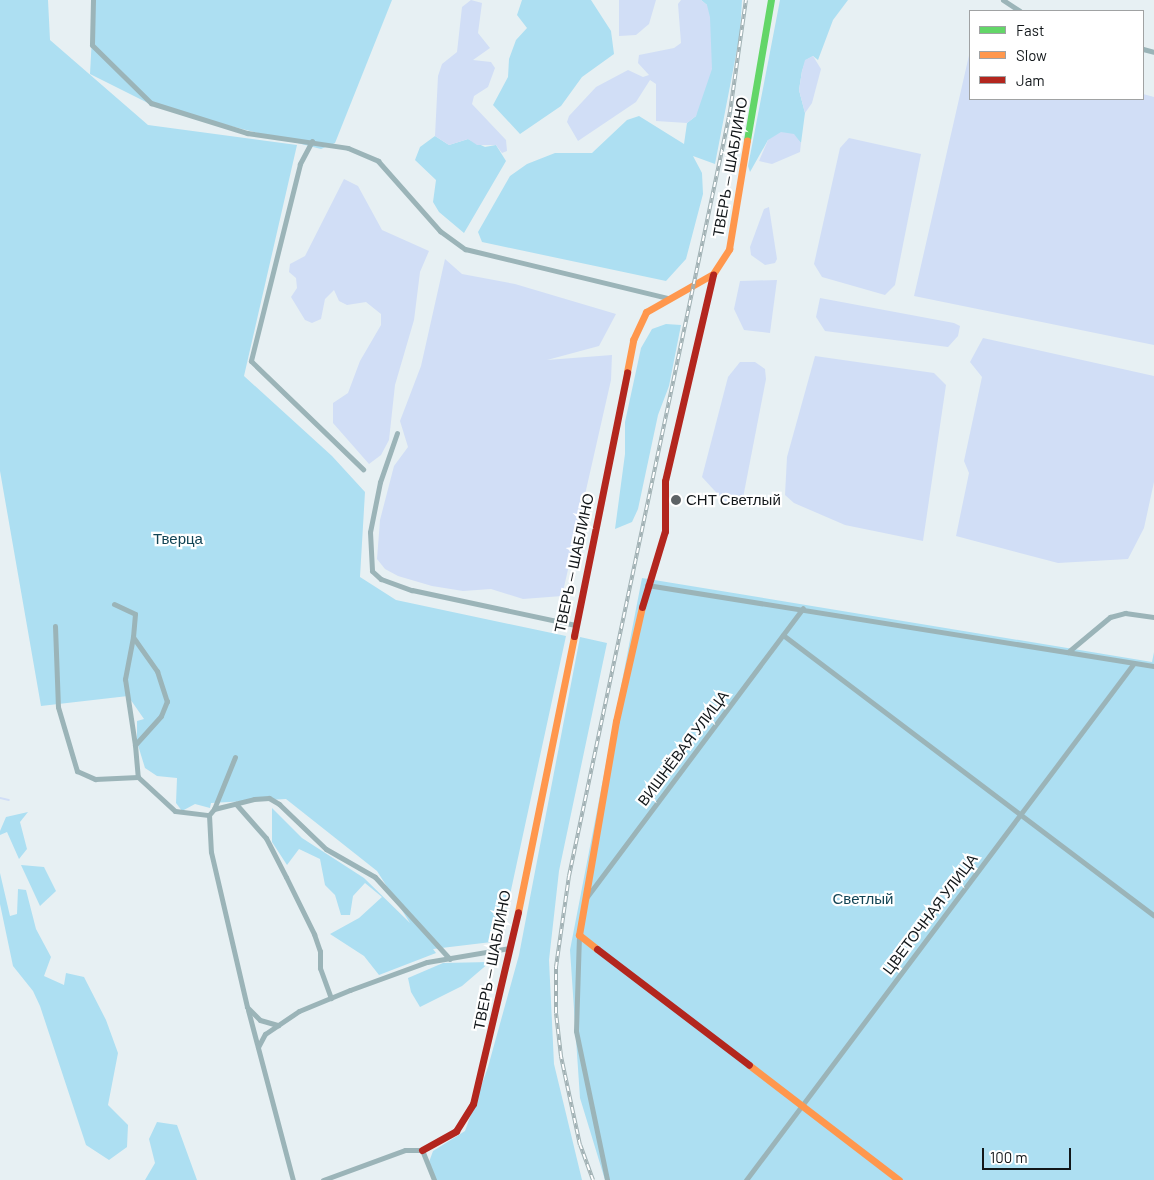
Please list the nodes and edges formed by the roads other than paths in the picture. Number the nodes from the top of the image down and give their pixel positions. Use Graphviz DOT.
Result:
graph roads {
  1 [pos="93,0"];
  2 [pos="771,0"];
  3 [pos="1003,0"];
  4 [pos="1018,10"];
  5 [pos="312,141"];
  6 [pos="712,274"];
  7 [pos="668,298"];
  8 [pos="397,433"];
  9 [pos="363,469"];
  10 [pos="647,585"];
  11 [pos="114,604"];
  12 [pos="803,608"];
  13 [pos="1154,617"];
  14 [pos="575,625"];
  15 [pos="55,626"];
  16 [pos="783,635"];
  17 [pos="133,637"];
  18 [pos="1068,652"];
  19 [pos="1134,663"];
  20 [pos="1154,666"];
  21 [pos="135,745"];
  22 [pos="235,757"];
  23 [pos="138,777"];
  24 [pos="236,804"];
  25 [pos="214,810"];
  26 [pos="209,815"];
  27 [pos="1021,815"];
  28 [pos="583,903"];
  29 [pos="1154,916"];
  30 [pos="579,935"];
  31 [pos="510,948"];
  32 [pos="450,959"];
  33 [pos="331,998"];
  34 [pos="247,1007"];
  35 [pos="281,1025"];
  36 [pos="258,1047"];
  37 [pos="802,1106"];
  38 [pos="422,1150"];
  39 [pos="293,1180"];
  40 [pos="323,1180"];
  41 [pos="434,1180"];
  42 [pos="607,1180"];
  43 [pos="746,1180"];
  44 [pos="900,1180"];
  1 -- 5 [label="street"];
  2 -- 6 [label="street, ТВЕРЬ — ШАБЛИНО"];
  3 -- 4 [label="street"];
  5 -- 7 [label="street"];
  5 -- 9 [label="street"];
  6 -- 7 [label="street, ТВЕРЬ — ШАБЛИНО"];
  6 -- 10 [label="street"];
  7 -- 14 [label="street, ТВЕРЬ — ШАБЛИНО"];
  8 -- 14 [label="street"];
  10 -- 12 [label="street"];
  10 -- 28 [label="street"];
  11 -- 17 [label="street"];
  12 -- 16 [label="street, ВИШНЁВАЯ УЛИЦА"];
  12 -- 18 [label="street"];
  13 -- 18 [label="street"];
  14 -- 31 [label="street, ТВЕРЬ — ШАБЛИНО"];
  15 -- 23 [label="street"];
  16 -- 27 [label="street"];
  16 -- 28 [label="street, ВИШНЁВАЯ УЛИЦА"];
  17 -- 21 [label="street"];
  17 -- 21 [label="street"];
  18 -- 19 [label="street"];
  19 -- 20 [label="street"];
  19 -- 27 [label="street, ЦВЕТОЧНАЯ УЛИЦА"];
  21 -- 23 [label="street"];
  22 -- 25 [label="street"];
  23 -- 26 [label="street"];
  24 -- 25 [label="street"];
  24 -- 32 [label="street"];
  24 -- 33 [label="street"];
  25 -- 26 [label="street"];
  26 -- 34 [label="street"];
  27 -- 29 [label="street"];
  27 -- 37 [label="street, ЦВЕТОЧНАЯ УЛИЦА"];
  28 -- 30 [label="street"];
  30 -- 37 [label="street"];
  30 -- 42 [label="street"];
  31 -- 32 [label="street"];
  31 -- 38 [label="street, ТВЕРЬ — ШАБЛИНО"];
  32 -- 33 [label="street"];
  33 -- 35 [label="street"];
  34 -- 35 [label="street"];
  34 -- 36 [label="street"];
  35 -- 36 [label="street"];
  36 -- 39 [label="street"];
  37 -- 43 [label="street, ЦВЕТОЧНАЯ УЛИЦА"];
  37 -- 44 [label="street"];
  38 -- 40 [label="street"];
  38 -- 41 [label="street"];
}
